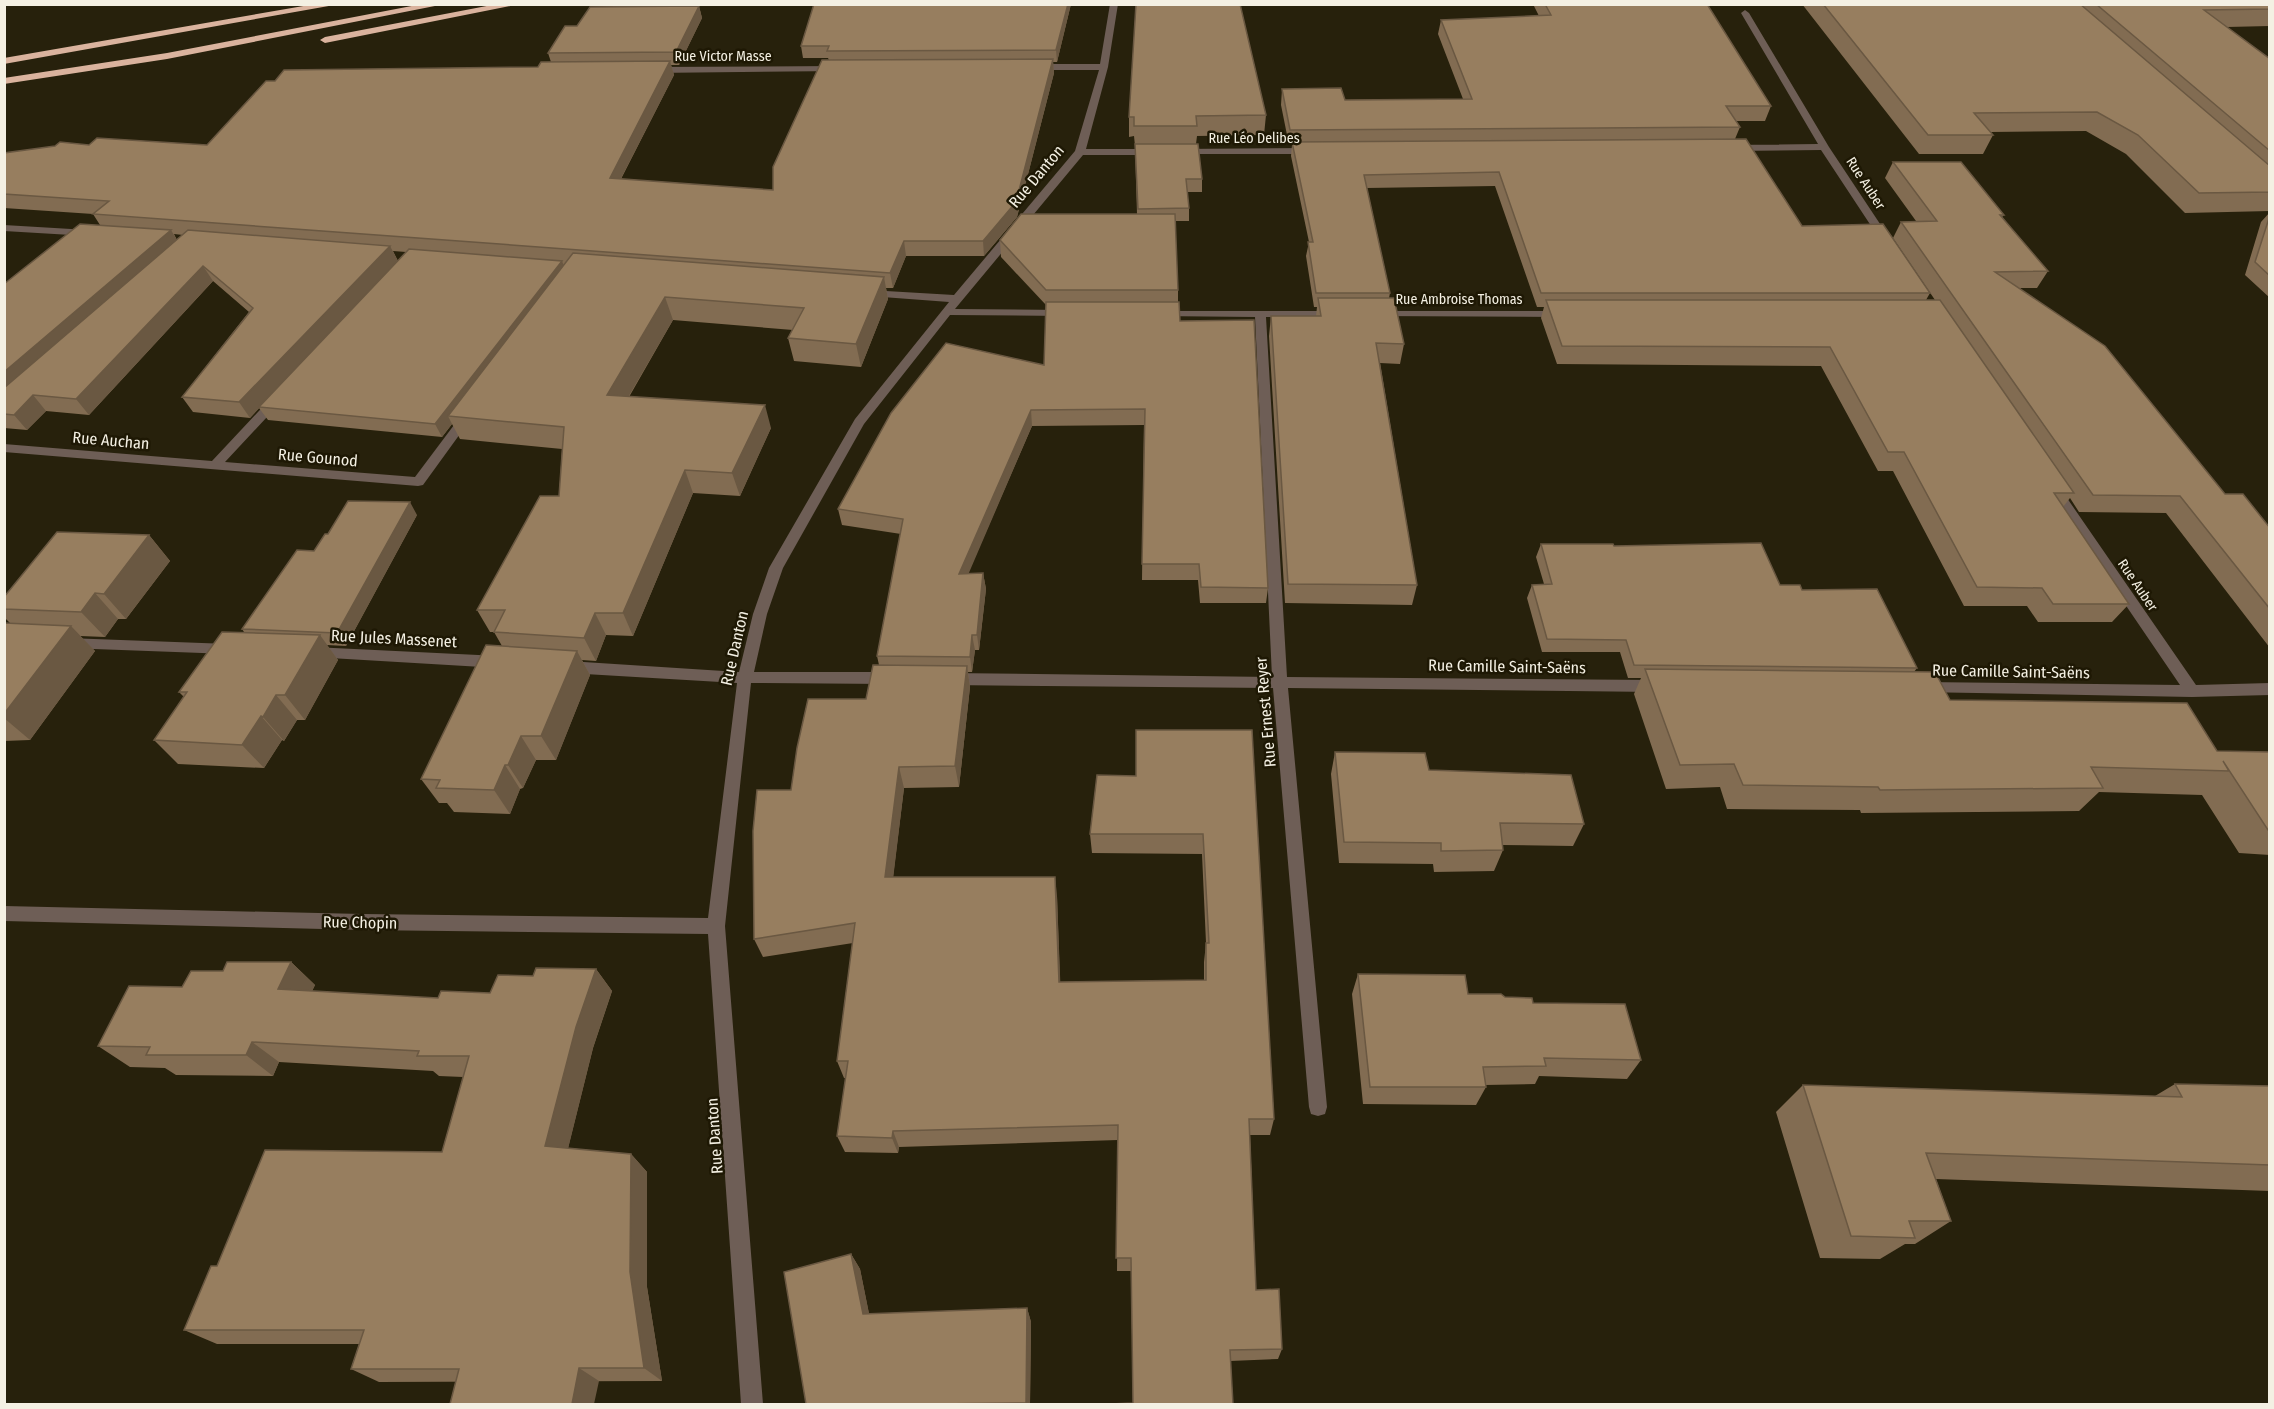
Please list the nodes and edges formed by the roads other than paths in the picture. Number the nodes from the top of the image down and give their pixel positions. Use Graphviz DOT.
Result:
graph roads {
  1 [pos="335,4"];
  2 [pos="440,4"];
  3 [pos="515,4"];
  4 [pos="1114,4"];
  5 [pos="1745,13"];
  6 [pos="310,43"];
  7 [pos="166,56"];
  8 [pos="4,61"];
  9 [pos="206,62"];
  10 [pos="1021,67"];
  11 [pos="1104,67"];
  12 [pos="854,68"];
  13 [pos="640,70"];
  14 [pos="4,81"];
  15 [pos="1824,147"];
  16 [pos="1718,148"];
  17 [pos="1316,151"];
  18 [pos="1080,152"];
  19 [pos="4,228"];
  20 [pos="100,234"];
  21 [pos="1895,255"];
  22 [pos="862,292"];
  23 [pos="957,299"];
  24 [pos="947,312"];
  25 [pos="1075,313"];
  26 [pos="1144,314"];
  27 [pos="1260,314"];
  28 [pos="1343,314"];
  29 [pos="1366,314"];
  30 [pos="1579,314"];
  31 [pos="288,387"];
  32 [pos="474,408"];
  33 [pos="4,448"];
  34 [pos="214,465"];
  35 [pos="2046,478"];
  36 [pos="52,642"];
  37 [pos="242,649"];
  38 [pos="301,651"];
  39 [pos="512,663"];
  40 [pos="558,666"];
  41 [pos="745,676"];
  42 [pos="900,678"];
  43 [pos="935,678"];
  44 [pos="1280,682"];
  45 [pos="1667,686"];
  46 [pos="1906,688"];
  47 [pos="2270,689"];
  48 [pos="2192,691"];
  49 [pos="4,914"];
  50 [pos="716,926"];
  51 [pos="1318,1107"];
  52 [pos="752,1404"];
  1 -- 8 [label="highway"];
  2 -- 7 [label="highway"];
  3 -- 6 [label="highway"];
  4 -- 11 [label="street, Rue Danton"];
  5 -- 15 [label="street, Rue Auber"];
  7 -- 9 [label="highway"];
  7 -- 14 [label="highway"];
  10 -- 11 [label="street"];
  11 -- 18 [label="street, Rue Danton"];
  12 -- 13 [label="street, Rue Victor Masse"];
  15 -- 16 [label="street"];
  15 -- 21 [label="street, Rue Auber"];
  17 -- 18 [label="street, Rue Léo Delibes"];
  18 -- 23 [label="street, Rue Danton"];
  19 -- 20 [label="street"];
  22 -- 23 [label="street"];
  23 -- 24 [label="street, Rue Danton"];
  24 -- 25 [label="street"];
  24 -- 41 [label="street, Rue Danton"];
  26 -- 27 [label="street"];
  27 -- 28 [label="street"];
  27 -- 44 [label="street, Rue Ernest Reyer"];
  29 -- 30 [label="street, Rue Ambroise Thomas"];
  31 -- 34 [label="street"];
  32 -- 34 [label="street, Rue Gounod"];
  33 -- 34 [label="street, Rue Auchan"];
  35 -- 48 [label="street, Rue Auber"];
  36 -- 37 [label="street"];
  38 -- 39 [label="street, Rue Jules Massenet"];
  40 -- 41 [label="street"];
  41 -- 42 [label="street"];
  41 -- 50 [label="street, Rue Danton"];
  43 -- 44 [label="street, Rue Camille Saint-Saëns"];
  44 -- 45 [label="street, Rue Camille Saint-Saëns"];
  44 -- 51 [label="street, Rue Ernest Reyer"];
  46 -- 48 [label="street, Rue Camille Saint-Saëns"];
  47 -- 48 [label="street, Rue Camille Saint-Saëns"];
  49 -- 50 [label="street, Rue Chopin"];
  50 -- 52 [label="street, Rue Danton"];
}
